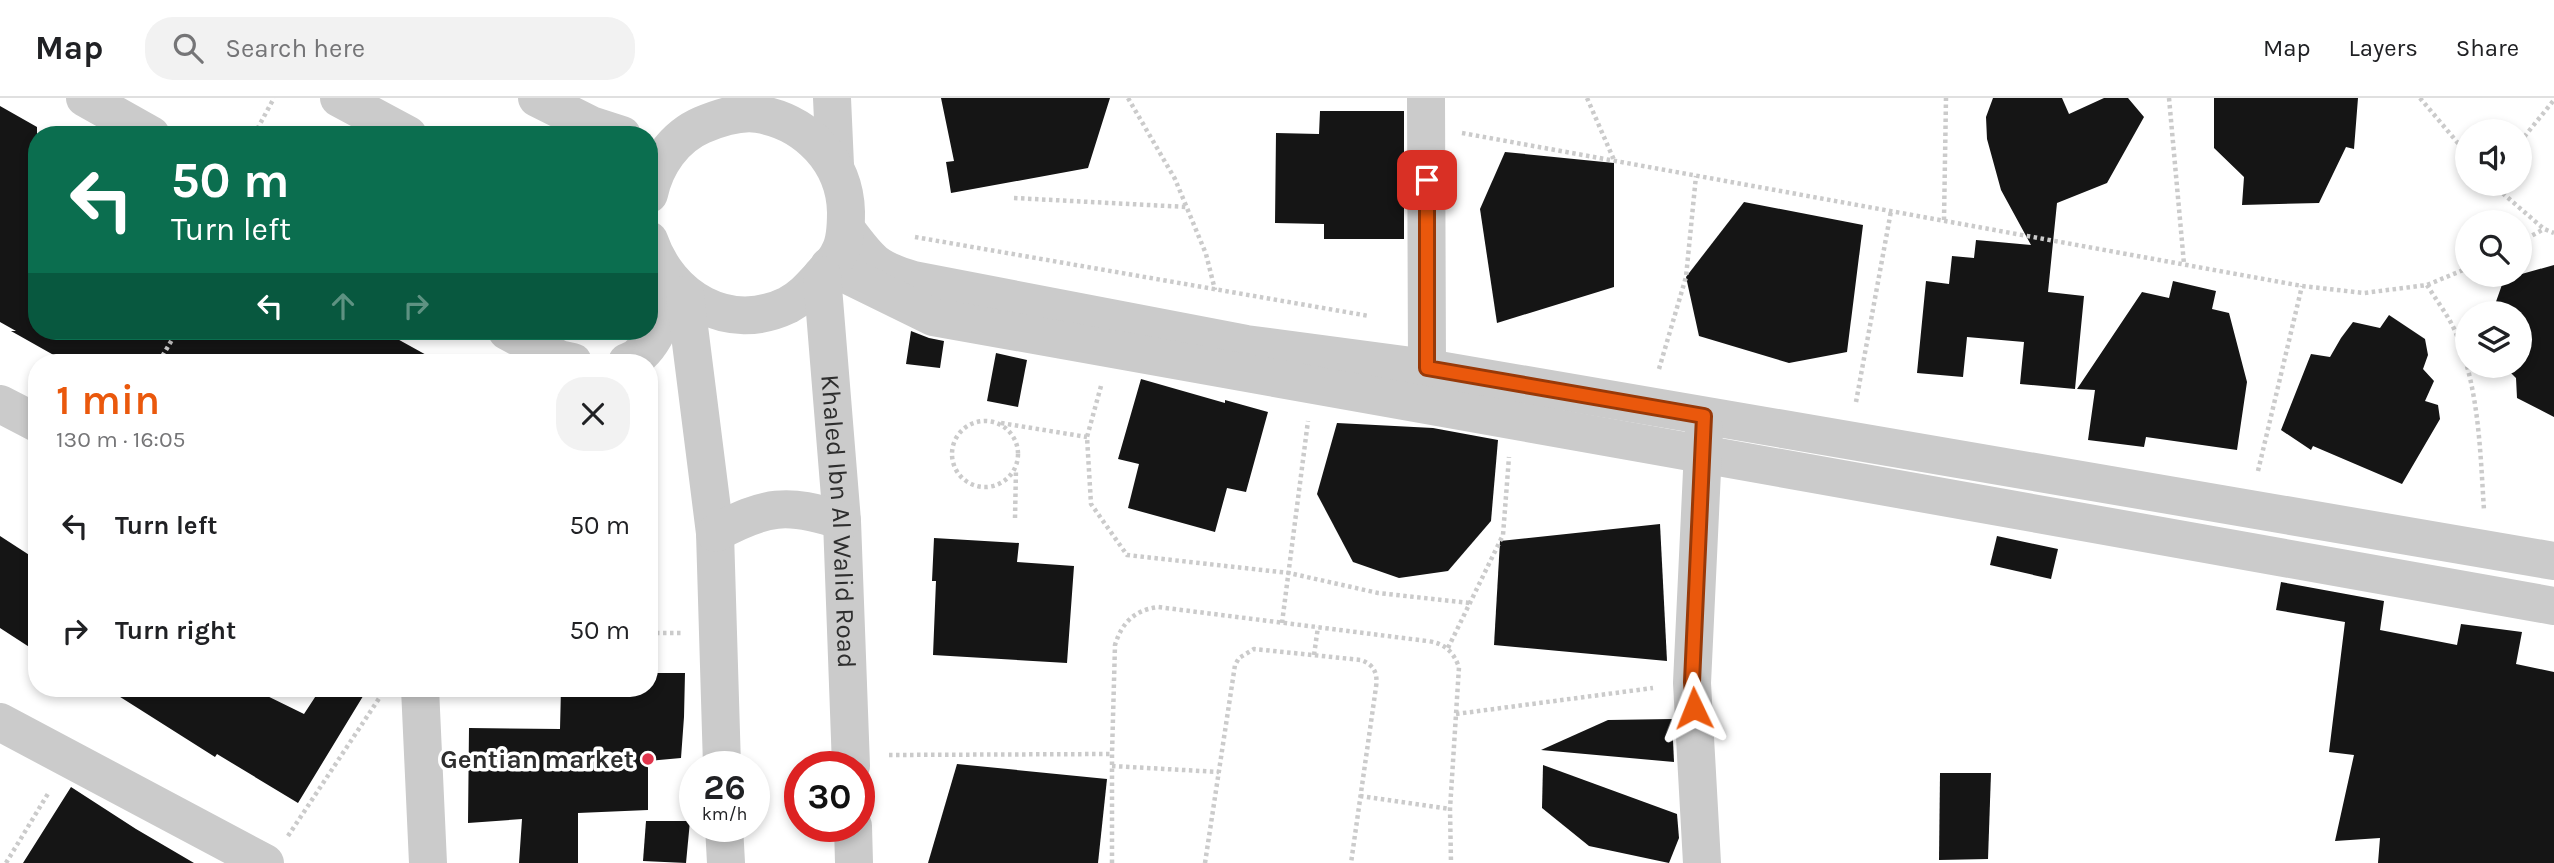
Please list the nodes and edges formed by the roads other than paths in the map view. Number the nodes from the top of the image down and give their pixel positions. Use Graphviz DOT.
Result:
graph roads {
  1 [pos="85,98"];
  2 [pos="339,98"];
  3 [pos="537,98"];
  4 [pos="832,98"];
  5 [pos="1426,112"];
  6 [pos="135,126"];
  7 [pos="391,126"];
  8 [pos="594,126"];
  9 [pos="677,130"];
  10 [pos="835,165"];
  11 [pos="658,168"];
  12 [pos="846,229"];
  13 [pos="825,270"];
  14 [pos="664,271"];
  15 [pos="658,324"];
  16 [pos="524,340"];
  17 [pos="651,340"];
  18 [pos="550,354"];
  19 [pos="640,354"];
  20 [pos="1427,368"];
  21 [pos="0,404"];
  22 [pos="1704,416"];
  23 [pos="28,419"];
  24 [pos="1704,455"];
  25 [pos="842,521"];
  26 [pos="715,533"];
  27 [pos="2554,561"];
  28 [pos="2554,606"];
  29 [pos="420,697"];
  30 [pos="0,722"];
  31 [pos="722,751"];
  32 [pos="851,751"];
  33 [pos="725,842"];
  34 [pos="853,842"];
  35 [pos="275,852"];
  36 [pos="428,863"];
  37 [pos="726,863"];
  38 [pos="854,863"];
  39 [pos="1702,863"];
  1 -- 6 [label="street"];
  2 -- 7 [label="street"];
  3 -- 8 [label="street"];
  4 -- 10 [label="street"];
  5 -- 20 [label="street"];
  9 -- 10 [label="street"];
  9 -- 11 [label="street"];
  10 -- 12 [label="street"];
  12 -- 13 [label="street"];
  12 -- 20 [label="street"];
  13 -- 14 [label="street"];
  13 -- 24 [label="street"];
  13 -- 25 [label="street, Khaled Ibn Al Walid Road"];
  14 -- 15 [label="street"];
  14 -- 26 [label="street"];
  16 -- 18 [label="street"];
  17 -- 19 [label="street"];
  20 -- 22 [label="street"];
  21 -- 23 [label="street"];
  22 -- 24 [label="street"];
  22 -- 27 [label="street"];
  24 -- 28 [label="street"];
  24 -- 39 [label="street"];
  25 -- 26 [label="street"];
  25 -- 32 [label="street, Khaled Ibn Al Walid Road"];
  26 -- 31 [label="street"];
  29 -- 36 [label="street"];
  30 -- 35 [label="street"];
  33 -- 37 [label="street"];
  34 -- 38 [label="street"];
}
